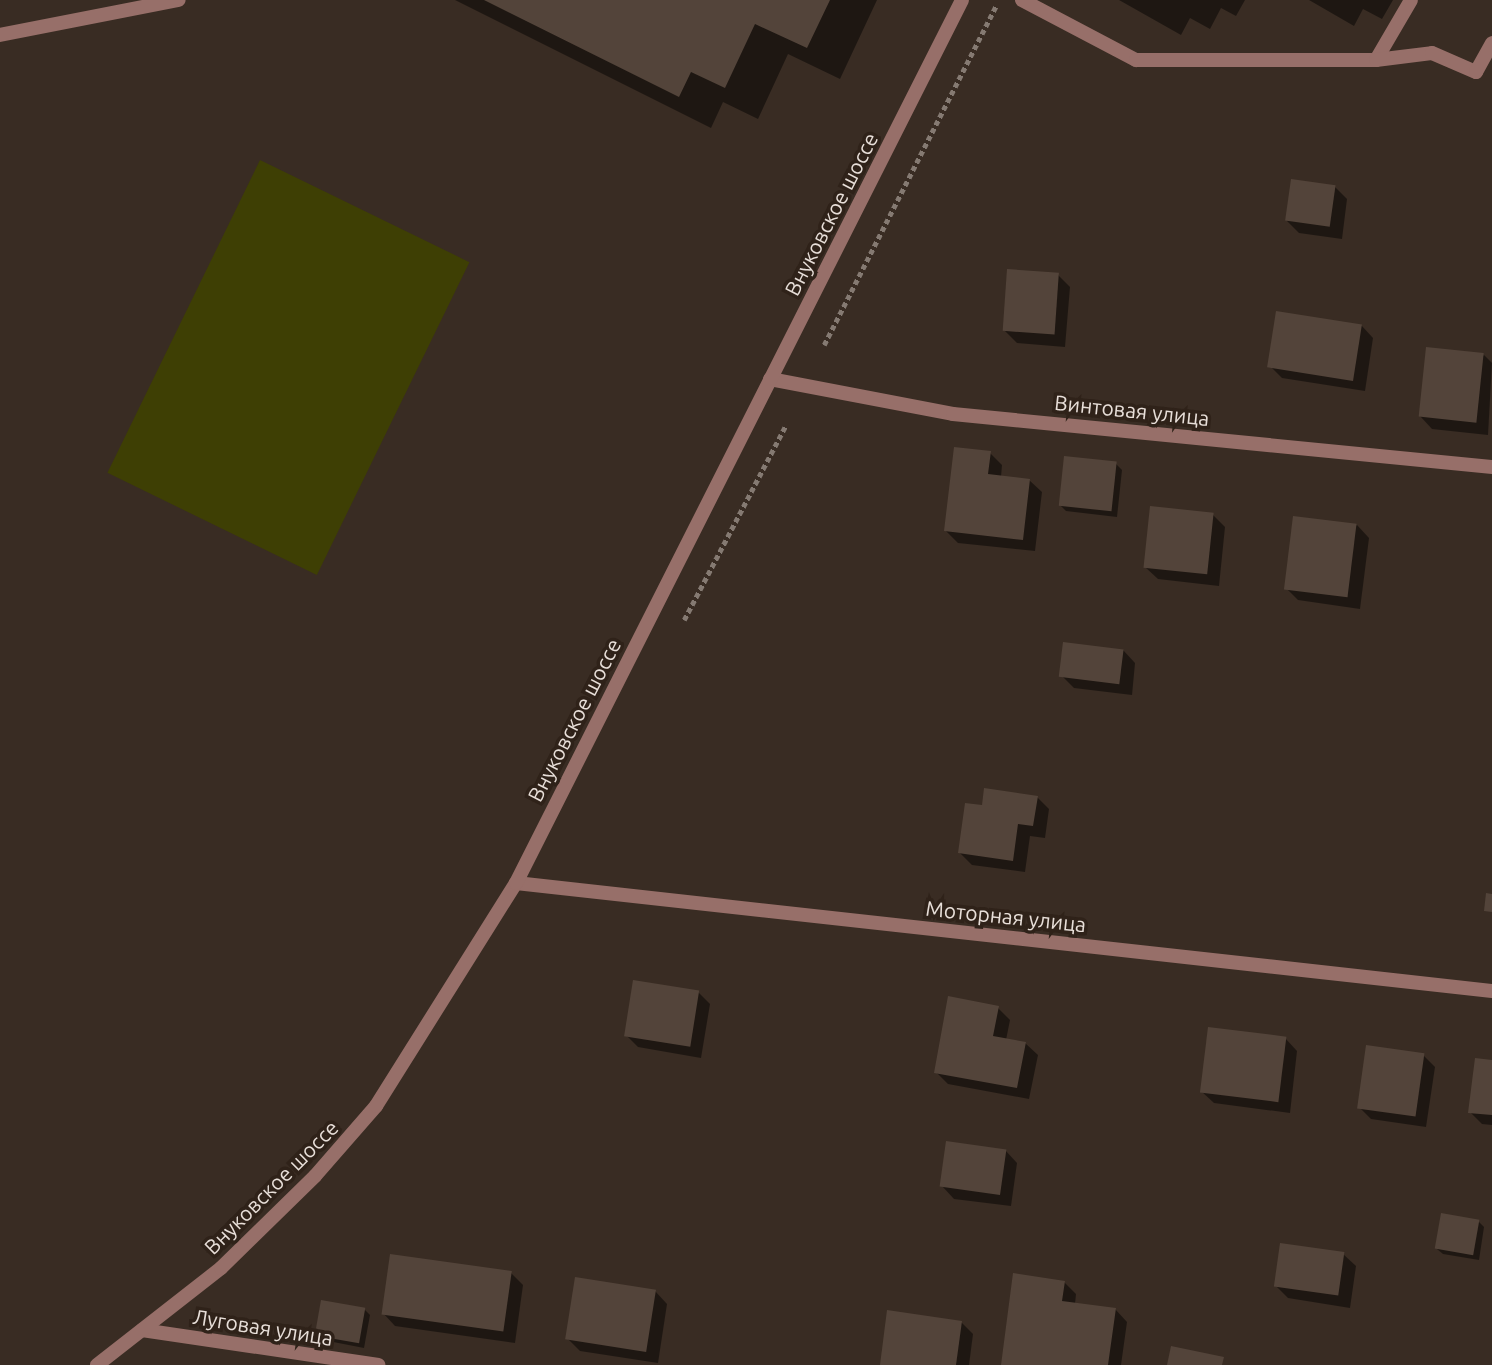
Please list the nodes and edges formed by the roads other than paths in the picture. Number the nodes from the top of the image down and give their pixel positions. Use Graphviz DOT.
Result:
graph roads {
  1 [pos="179,0"];
  2 [pos="962,0"];
  3 [pos="1022,0"];
  4 [pos="1411,0"];
  5 [pos="0,35"];
  6 [pos="1492,43"];
  7 [pos="1376,60"];
  8 [pos="770,379"];
  9 [pos="1492,467"];
  10 [pos="516,883"];
  11 [pos="1492,991"];
  12 [pos="142,1330"];
  13 [pos="97,1365"];
  14 [pos="378,1365"];
  1 -- 5 [label="street"];
  2 -- 8 [label="street, Внуковское шоссе"];
  3 -- 7 [label="street"];
  4 -- 7 [label="street"];
  6 -- 7 [label="street"];
  8 -- 9 [label="street, Винтовая улица"];
  8 -- 10 [label="street, Внуковское шоссе"];
  10 -- 11 [label="street, Моторная улица"];
  10 -- 12 [label="street, Внуковское шоссе"];
  12 -- 13 [label="street, Внуковское шоссе"];
  12 -- 14 [label="street, Луговая улица"];
}
